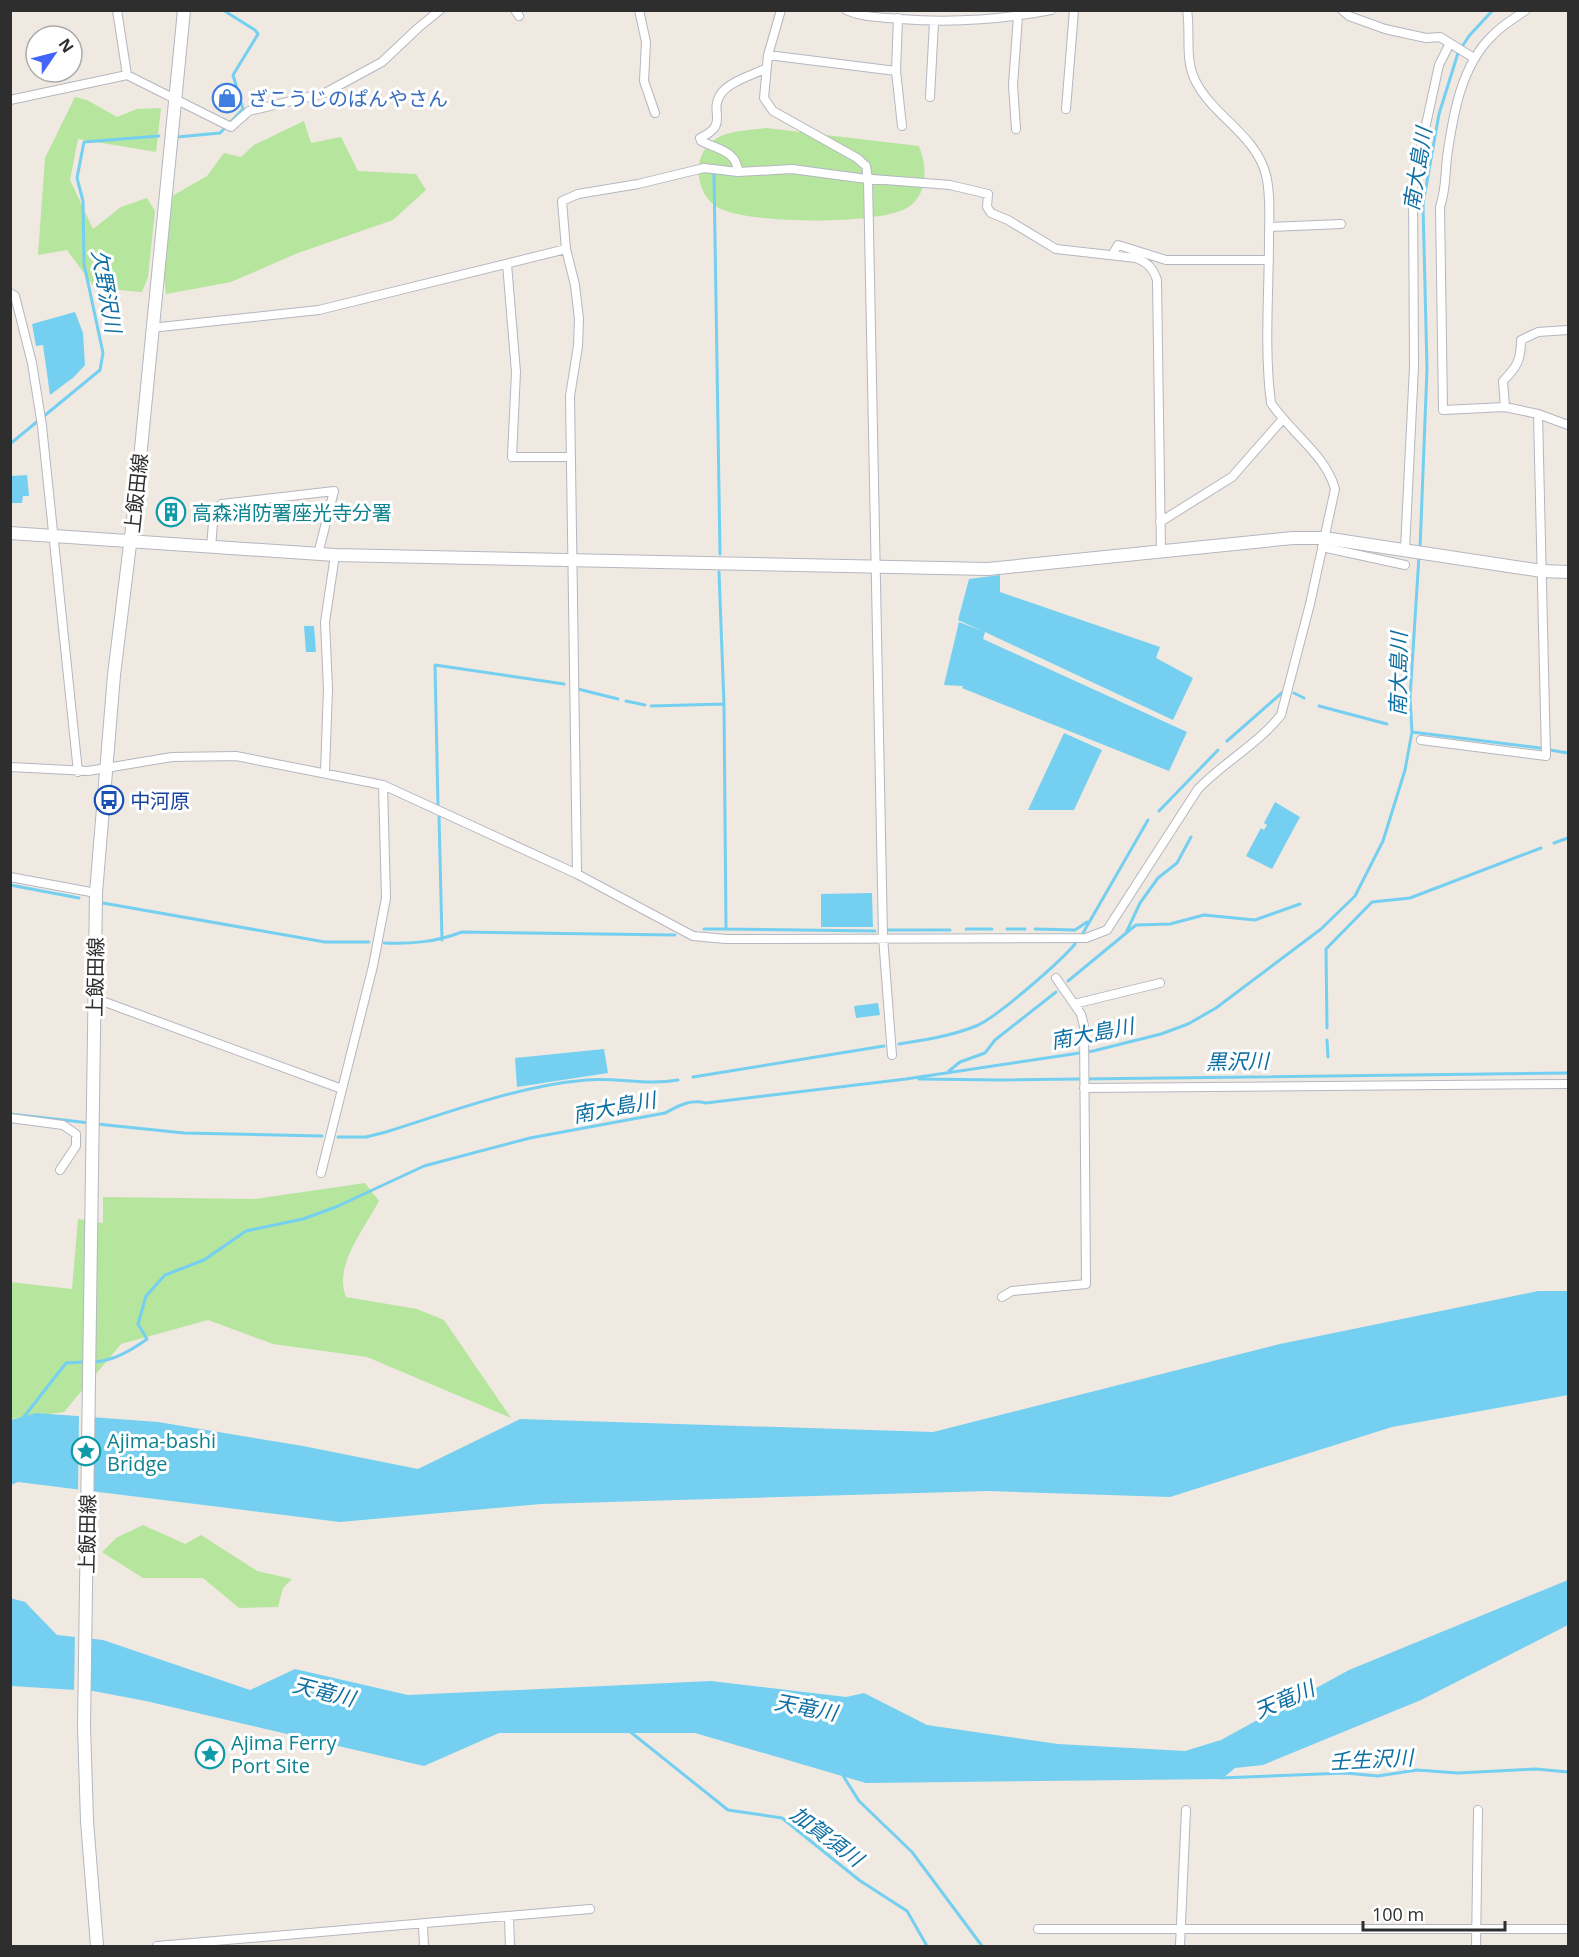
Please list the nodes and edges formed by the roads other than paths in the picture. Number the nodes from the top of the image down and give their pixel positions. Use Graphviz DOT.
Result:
graph roads {
  1 [pos="117,10"];
  2 [pos="184,10"];
  3 [pos="440,10"];
  4 [pos="639,10"];
  5 [pos="781,10"];
  6 [pos="846,10"];
  7 [pos="1051,10"];
  8 [pos="1074,10"];
  9 [pos="1187,10"];
  10 [pos="1342,10"];
  11 [pos="1526,10"];
  12 [pos="1018,16"];
  13 [pos="898,18"];
  14 [pos="934,22"];
  15 [pos="1453,46"];
  16 [pos="768,56"];
  17 [pos="1472,57"];
  18 [pos="765,69"];
  19 [pos="896,71"];
  20 [pos="127,75"];
  21 [pos="930,97"];
  22 [pos="10,100"];
  23 [pos="174,100"];
  24 [pos="1066,109"];
  25 [pos="655,113"];
  26 [pos="902,126"];
  27 [pos="1016,129"];
  28 [pos="738,172"];
  29 [pos="868,179"];
  30 [pos="1341,224"];
  31 [pos="1269,227"];
  32 [pos="566,249"];
  33 [pos="1112,255"];
  34 [pos="1269,261"];
  35 [pos="507,264"];
  36 [pos="10,293"];
  37 [pos="151,328"];
  38 [pos="1569,330"];
  39 [pos="1505,407"];
  40 [pos="1538,414"];
  41 [pos="1282,420"];
  42 [pos="1569,425"];
  43 [pos="570,457"];
  44 [pos="1160,522"];
  45 [pos="10,533"];
  46 [pos="52,537"];
  47 [pos="131,541"];
  48 [pos="1323,542"];
  49 [pos="211,548"];
  50 [pos="1406,550"];
  51 [pos="1161,552"];
  52 [pos="318,554"];
  53 [pos="335,555"];
  54 [pos="570,559"];
  55 [pos="1405,565"];
  56 [pos="876,567"];
  57 [pos="1542,571"];
  58 [pos="1569,572"];
  59 [pos="1421,740"];
  60 [pos="10,766"];
  61 [pos="105,770"];
  62 [pos="78,772"];
  63 [pos="325,772"];
  64 [pos="383,785"];
  65 [pos="578,874"];
  66 [pos="10,877"];
  67 [pos="96,893"];
  68 [pos="883,937"];
  69 [pos="1056,978"];
  70 [pos="1160,983"];
  71 [pos="102,1001"];
  72 [pos="1074,1004"];
  73 [pos="892,1055"];
  74 [pos="1569,1084"];
  75 [pos="1085,1086"];
  76 [pos="342,1089"];
  77 [pos="10,1118"];
  78 [pos="60,1170"];
  79 [pos="321,1173"];
  80 [pos="1002,1297"];
  81 [pos="1186,1810"];
  82 [pos="1478,1810"];
  83 [pos="590,1909"];
  84 [pos="509,1918"];
  85 [pos="423,1926"];
  86 [pos="1476,1928"];
  87 [pos="1038,1929"];
  88 [pos="1569,1929"];
  89 [pos="1180,1930"];
  90 [pos="273,1942"];
  91 [pos="97,1947"];
  92 [pos="158,1947"];
  93 [pos="424,1947"];
  94 [pos="510,1947"];
  95 [pos="1180,1947"];
  96 [pos="1476,1947"];
  1 -- 20 [label="street"];
  2 -- 23 [label="main road, 上飯田線"];
  3 -- 23 [label="street"];
  4 -- 25 [label="street"];
  5 -- 16 [label="street"];
  6 -- 13 [label="street"];
  7 -- 12 [label="street"];
  8 -- 24 [label="street"];
  9 -- 31 [label="street"];
  10 -- 15 [label="street"];
  11 -- 17 [label="street"];
  12 -- 14 [label="street"];
  12 -- 27 [label="street"];
  13 -- 14 [label="street"];
  13 -- 19 [label="street"];
  14 -- 21 [label="street"];
  15 -- 17 [label="street"];
  15 -- 50 [label="street"];
  16 -- 18 [label="street"];
  16 -- 19 [label="street"];
  17 -- 39 [label="street"];
  18 -- 28 [label="street"];
  18 -- 29 [label="street"];
  19 -- 26 [label="street"];
  20 -- 22 [label="street"];
  20 -- 23 [label="street"];
  23 -- 37 [label="main road, 上飯田線"];
  28 -- 29 [label="street"];
  28 -- 32 [label="street"];
  29 -- 33 [label="street"];
  29 -- 56 [label="street"];
  30 -- 31 [label="street"];
  31 -- 34 [label="street"];
  32 -- 35 [label="street"];
  32 -- 43 [label="street"];
  33 -- 34 [label="street"];
  33 -- 44 [label="street"];
  34 -- 41 [label="street"];
  35 -- 37 [label="street"];
  35 -- 43 [label="street"];
  36 -- 46 [label="street"];
  37 -- 47 [label="main road, 上飯田線"];
  38 -- 39 [label="street"];
  39 -- 40 [label="street"];
  40 -- 42 [label="street"];
  40 -- 57 [label="street"];
  41 -- 44 [label="street"];
  41 -- 48 [label="street"];
  43 -- 54 [label="street"];
  44 -- 51 [label="street"];
  45 -- 46 [label="main road"];
  46 -- 47 [label="main road"];
  46 -- 62 [label="street"];
  47 -- 49 [label="main road"];
  47 -- 61 [label="main road, 上飯田線"];
  48 -- 50 [label="main road"];
  48 -- 51 [label="main road"];
  48 -- 55 [label="street"];
  48 -- 68 [label="street"];
  49 -- 52 [label="main road"];
  49 -- 52 [label="street"];
  50 -- 57 [label="main road"];
  51 -- 56 [label="main road"];
  52 -- 53 [label="main road"];
  53 -- 54 [label="main road"];
  53 -- 63 [label="street"];
  54 -- 56 [label="main road"];
  54 -- 65 [label="street"];
  56 -- 68 [label="street"];
  57 -- 58 [label="main road"];
  57 -- 59 [label="street"];
  60 -- 62 [label="street"];
  61 -- 62 [label="street"];
  61 -- 63 [label="street"];
  61 -- 67 [label="main road, 上飯田線"];
  63 -- 64 [label="street"];
  64 -- 65 [label="street"];
  64 -- 76 [label="street"];
  65 -- 68 [label="street"];
  66 -- 67 [label="street"];
  67 -- 91 [label="main road, 上飯田線"];
  68 -- 73 [label="street"];
  69 -- 72 [label="street"];
  70 -- 72 [label="street"];
  71 -- 76 [label="street"];
  72 -- 75 [label="street"];
  74 -- 75 [label="street"];
  75 -- 80 [label="street"];
  76 -- 79 [label="street"];
  77 -- 78 [label="street"];
  81 -- 89 [label="street"];
  82 -- 86 [label="street"];
  83 -- 84 [label="street"];
  84 -- 85 [label="street"];
  84 -- 94 [label="street"];
  85 -- 90 [label="street"];
  85 -- 93 [label="street"];
  86 -- 88 [label="street"];
  86 -- 89 [label="street"];
  86 -- 96 [label="street"];
  87 -- 89 [label="street"];
  89 -- 95 [label="street"];
  90 -- 92 [label="street"];
}
